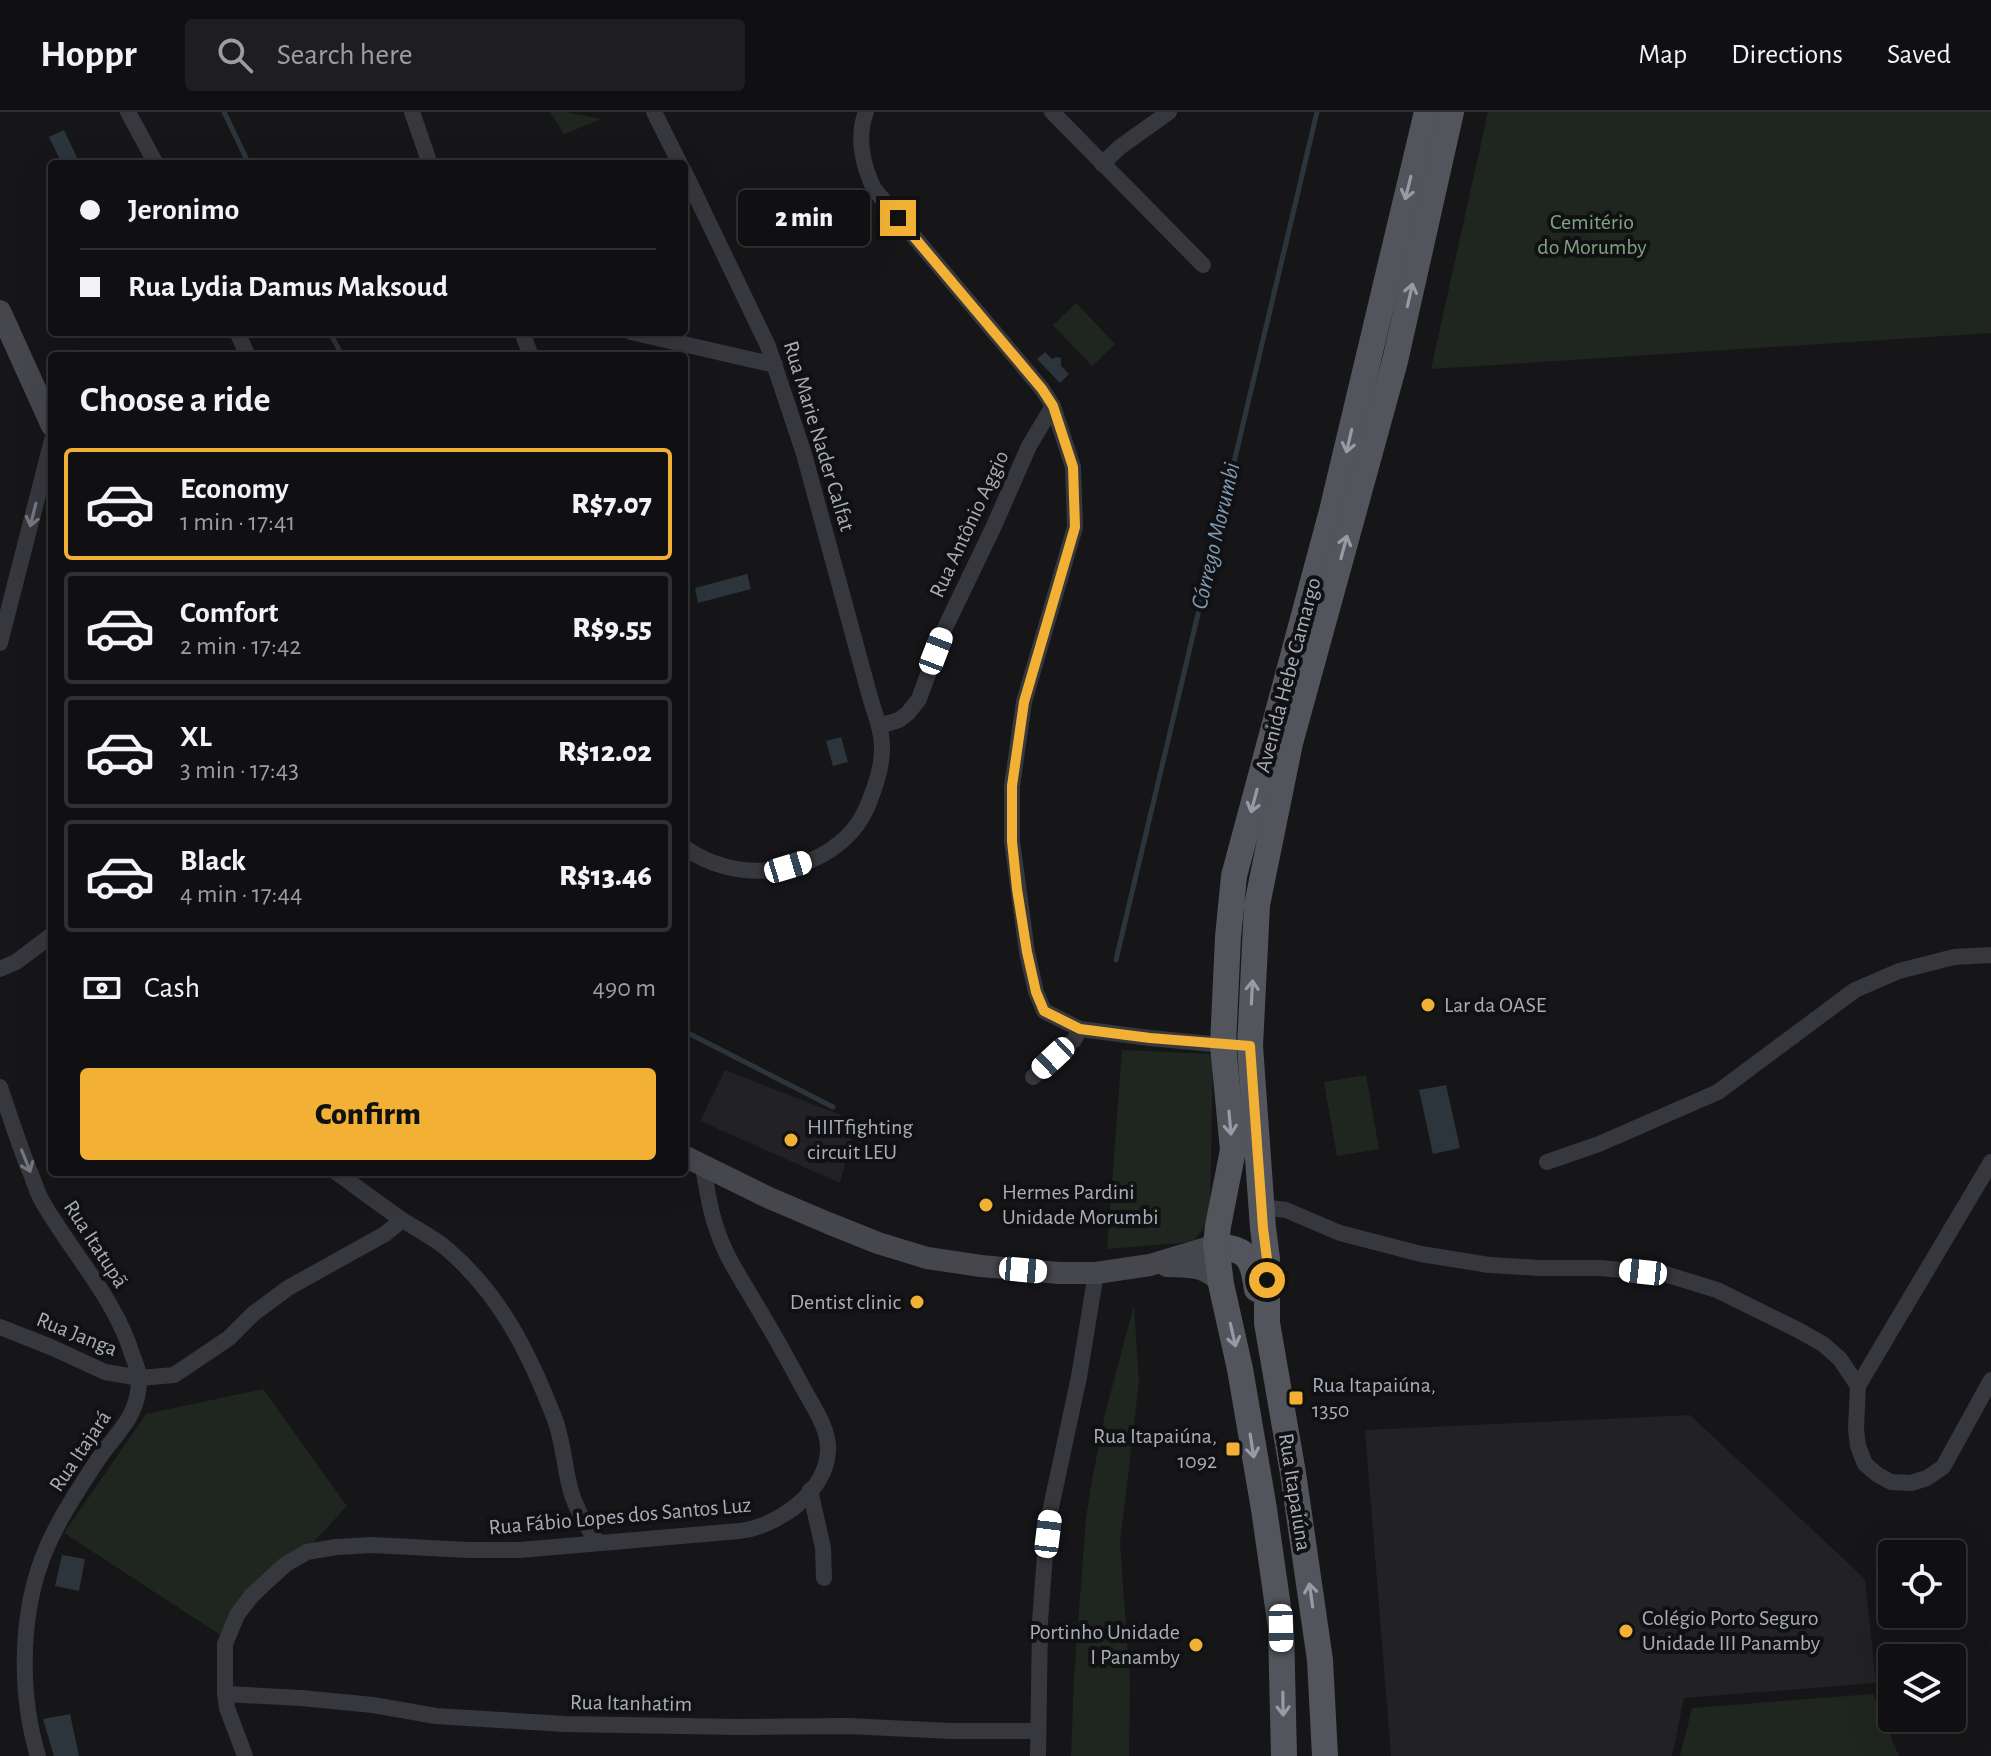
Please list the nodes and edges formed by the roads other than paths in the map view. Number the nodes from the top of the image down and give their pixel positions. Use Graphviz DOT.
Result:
graph roads {
  1 [pos="128,112"];
  2 [pos="412,112"];
  3 [pos="654,112"];
  4 [pos="866,112"];
  5 [pos="1052,112"];
  6 [pos="1169,112"];
  7 [pos="1427,112"];
  8 [pos="1451,112"];
  9 [pos="154,160"];
  10 [pos="429,160"];
  11 [pos="678,160"];
  12 [pos="1102,164"];
  13 [pos="688,179"];
  14 [pos="1203,265"];
  15 [pos="0,311"];
  16 [pos="648,336"];
  17 [pos="775,365"];
  18 [pos="1053,406"];
  19 [pos="48,417"];
  20 [pos="48,456"];
  21 [pos="0,643"];
  22 [pos="879,726"];
  23 [pos="688,850"];
  24 [pos="48,938"];
  25 [pos="1991,955"];
  26 [pos="0,969"];
  27 [pos="1080,1029"];
  28 [pos="1223,1045"];
  29 [pos="1250,1046"];
  30 [pos="1033,1077"];
  31 [pos="0,1087"];
  32 [pos="694,1162"];
  33 [pos="1547,1162"];
  34 [pos="1991,1162"];
  35 [pos="342,1176"];
  36 [pos="1262,1218"];
  37 [pos="402,1220"];
  38 [pos="1216,1245"];
  39 [pos="1150,1265"];
  40 [pos="1096,1273"];
  41 [pos="1221,1284"];
  42 [pos="1267,1323"];
  43 [pos="0,1327"];
  44 [pos="140,1378"];
  45 [pos="1991,1380"];
  46 [pos="1858,1386"];
  47 [pos="810,1490"];
  48 [pos="1264,1509"];
  49 [pos="1302,1534"];
  50 [pos="598,1543"];
  51 [pos="824,1578"];
  52 [pos="225,1694"];
  53 [pos="1038,1731"];
  54 [pos="38,1756"];
  55 [pos="245,1756"];
  56 [pos="1038,1756"];
  57 [pos="1284,1756"];
  58 [pos="1325,1756"];
  1 -- 9 [label="street"];
  2 -- 10 [label="street"];
  3 -- 11 [label="street"];
  4 -- 18 [label="street"];
  5 -- 12 [label="street"];
  6 -- 12 [label="street"];
  7 -- 28 [label="main road, Avenida Hebe Camargo, one-way"];
  29 -- 8 [label="main road, Avenida Hebe Camargo, one-way"];
  12 -- 14 [label="street"];
  13 -- 17 [label="street, Rua Marie Nader Calfat"];
  15 -- 19 [label="main road"];
  16 -- 17 [label="street"];
  17 -- 22 [label="street, Rua Marie Nader Calfat"];
  18 -- 22 [label="street, Rua Antônio Aggio"];
  18 -- 27 [label="street"];
  20 -- 21 [label="street, one-way"];
  22 -- 23 [label="street"];
  24 -- 26 [label="street"];
  25 -- 33 [label="street"];
  27 -- 28 [label="street"];
  27 -- 30 [label="street"];
  28 -- 29 [label="street"];
  28 -- 38 [label="main road, Avenida Hebe Camargo, one-way"];
  29 -- 36 [label="main road, Avenida Hebe Camargo"];
  31 -- 44 [label="street, Rua Itatupã, one-way"];
  32 -- 40 [label="main road"];
  32 -- 47 [label="street, Rua Fábio Lopes dos Santos Luz"];
  34 -- 46 [label="street"];
  35 -- 37 [label="street"];
  36 -- 42 [label="main road, Rua Itapaiúna"];
  36 -- 46 [label="street"];
  37 -- 44 [label="street"];
  37 -- 50 [label="street"];
  38 -- 39 [label="main road"];
  38 -- 41 [label="main road, Rua Itapaiúna"];
  38 -- 42 [label="main road"];
  39 -- 40 [label="main road"];
  39 -- 41 [label="main road"];
  40 -- 53 [label="street"];
  41 -- 48 [label="main road, Rua Itapaiúna, one-way"];
  42 -- 49 [label="main road, Rua Itapaiúna"];
  43 -- 44 [label="street, Rua Janga"];
  44 -- 54 [label="street, Rua Itajará"];
  45 -- 46 [label="street"];
  47 -- 50 [label="street, Rua Fábio Lopes dos Santos Luz"];
  47 -- 51 [label="street"];
  48 -- 49 [label="main road"];
  48 -- 57 [label="main road, Rua Itapaiúna, one-way"];
  58 -- 49 [label="main road, Rua Itapaiúna, one-way"];
  50 -- 52 [label="street, Rua Fábio Lopes dos Santos Luz"];
  52 -- 53 [label="street, Rua Itanhatim"];
  52 -- 55 [label="street, Rua Fábio Lopes dos Santos Luz"];
  53 -- 56 [label="street"];
}
